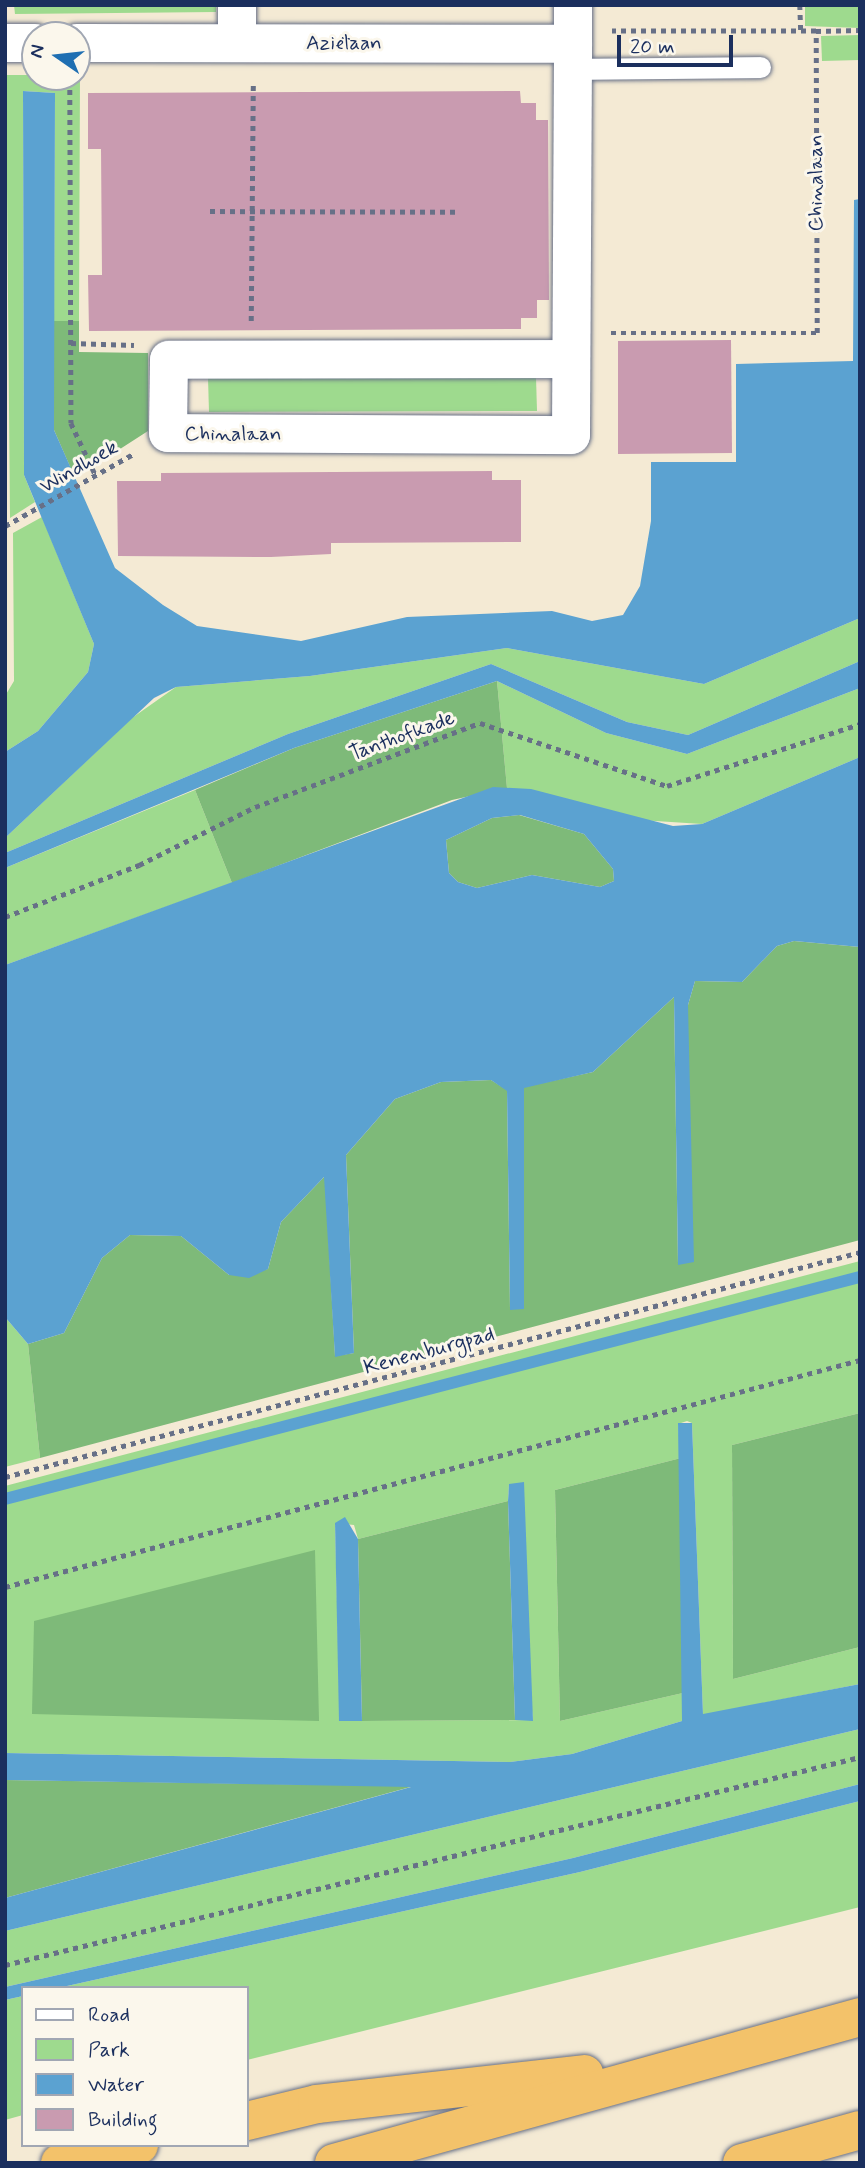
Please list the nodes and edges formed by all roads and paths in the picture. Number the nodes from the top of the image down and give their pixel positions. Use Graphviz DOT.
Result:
graph roads {
  1 [pos="800,5"];
  2 [pos="242,30"];
  3 [pos="860,30"];
  4 [pos="801,31"];
  5 [pos="816,31"];
  6 [pos="573,37"];
  7 [pos="91,42"];
  8 [pos="760,67"];
  9 [pos="70,91"];
  10 [pos="210,211"];
  11 [pos="252,212"];
  12 [pos="457,212"];
  13 [pos="71,344"];
  14 [pos="571,346"];
  15 [pos="169,360"];
  16 [pos="250,360"];
  17 [pos="168,433"];
  18 [pos="96,476"];
  19 [pos="5,526"];
  20 [pos="860,724"];
  21 [pos="5,917"];
  22 [pos="860,1252"];
  23 [pos="860,1360"];
  24 [pos="5,1477"];
  25 [pos="5,1587"];
  26 [pos="860,1756"];
  27 [pos="5,1965"];
  28 [pos="860,2017"];
  29 [pos="704,2061"];
  30 [pos="248,2121"];
  31 [pos="860,2130"];
  32 [pos="130,2147"];
  33 [pos="60,2163"];
  34 [pos="334,2163"];
  35 [pos="742,2163"];
  1 -- 4 [label="path"];
  2 -- 6 [label="street, Aziëlaan"];
  2 -- 7 [label="street, Aziëlaan"];
  2 -- 11 [label="path"];
  3 -- 5 [label="path"];
  4 -- 5 [label="path"];
  4 -- 6 [label="path"];
  5 -- 14 [label="path, Chinalaan"];
  6 -- 8 [label="lane"];
  6 -- 14 [label="street, Chinalaan"];
  9 -- 13 [label="path"];
  10 -- 11 [label="path"];
  11 -- 12 [label="path"];
  11 -- 16 [label="path"];
  13 -- 15 [label="path"];
  13 -- 18 [label="path"];
  14 -- 16 [label="street"];
  14 -- 17 [label="street, Chinalaan"];
  15 -- 16 [label="street"];
  15 -- 17 [label="street, Chinalaan"];
  17 -- 18 [label="path, Windhoek"];
  18 -- 19 [label="path, Windhoek"];
  20 -- 21 [label="path, Tanthofkade"];
  22 -- 24 [label="path, Kenenburgpad"];
  23 -- 25 [label="path"];
  26 -- 27 [label="path"];
  28 -- 29 [label="highway"];
  29 -- 30 [label="highway"];
  29 -- 34 [label="highway"];
  31 -- 35 [label="highway"];
  32 -- 33 [label="highway"];
}
